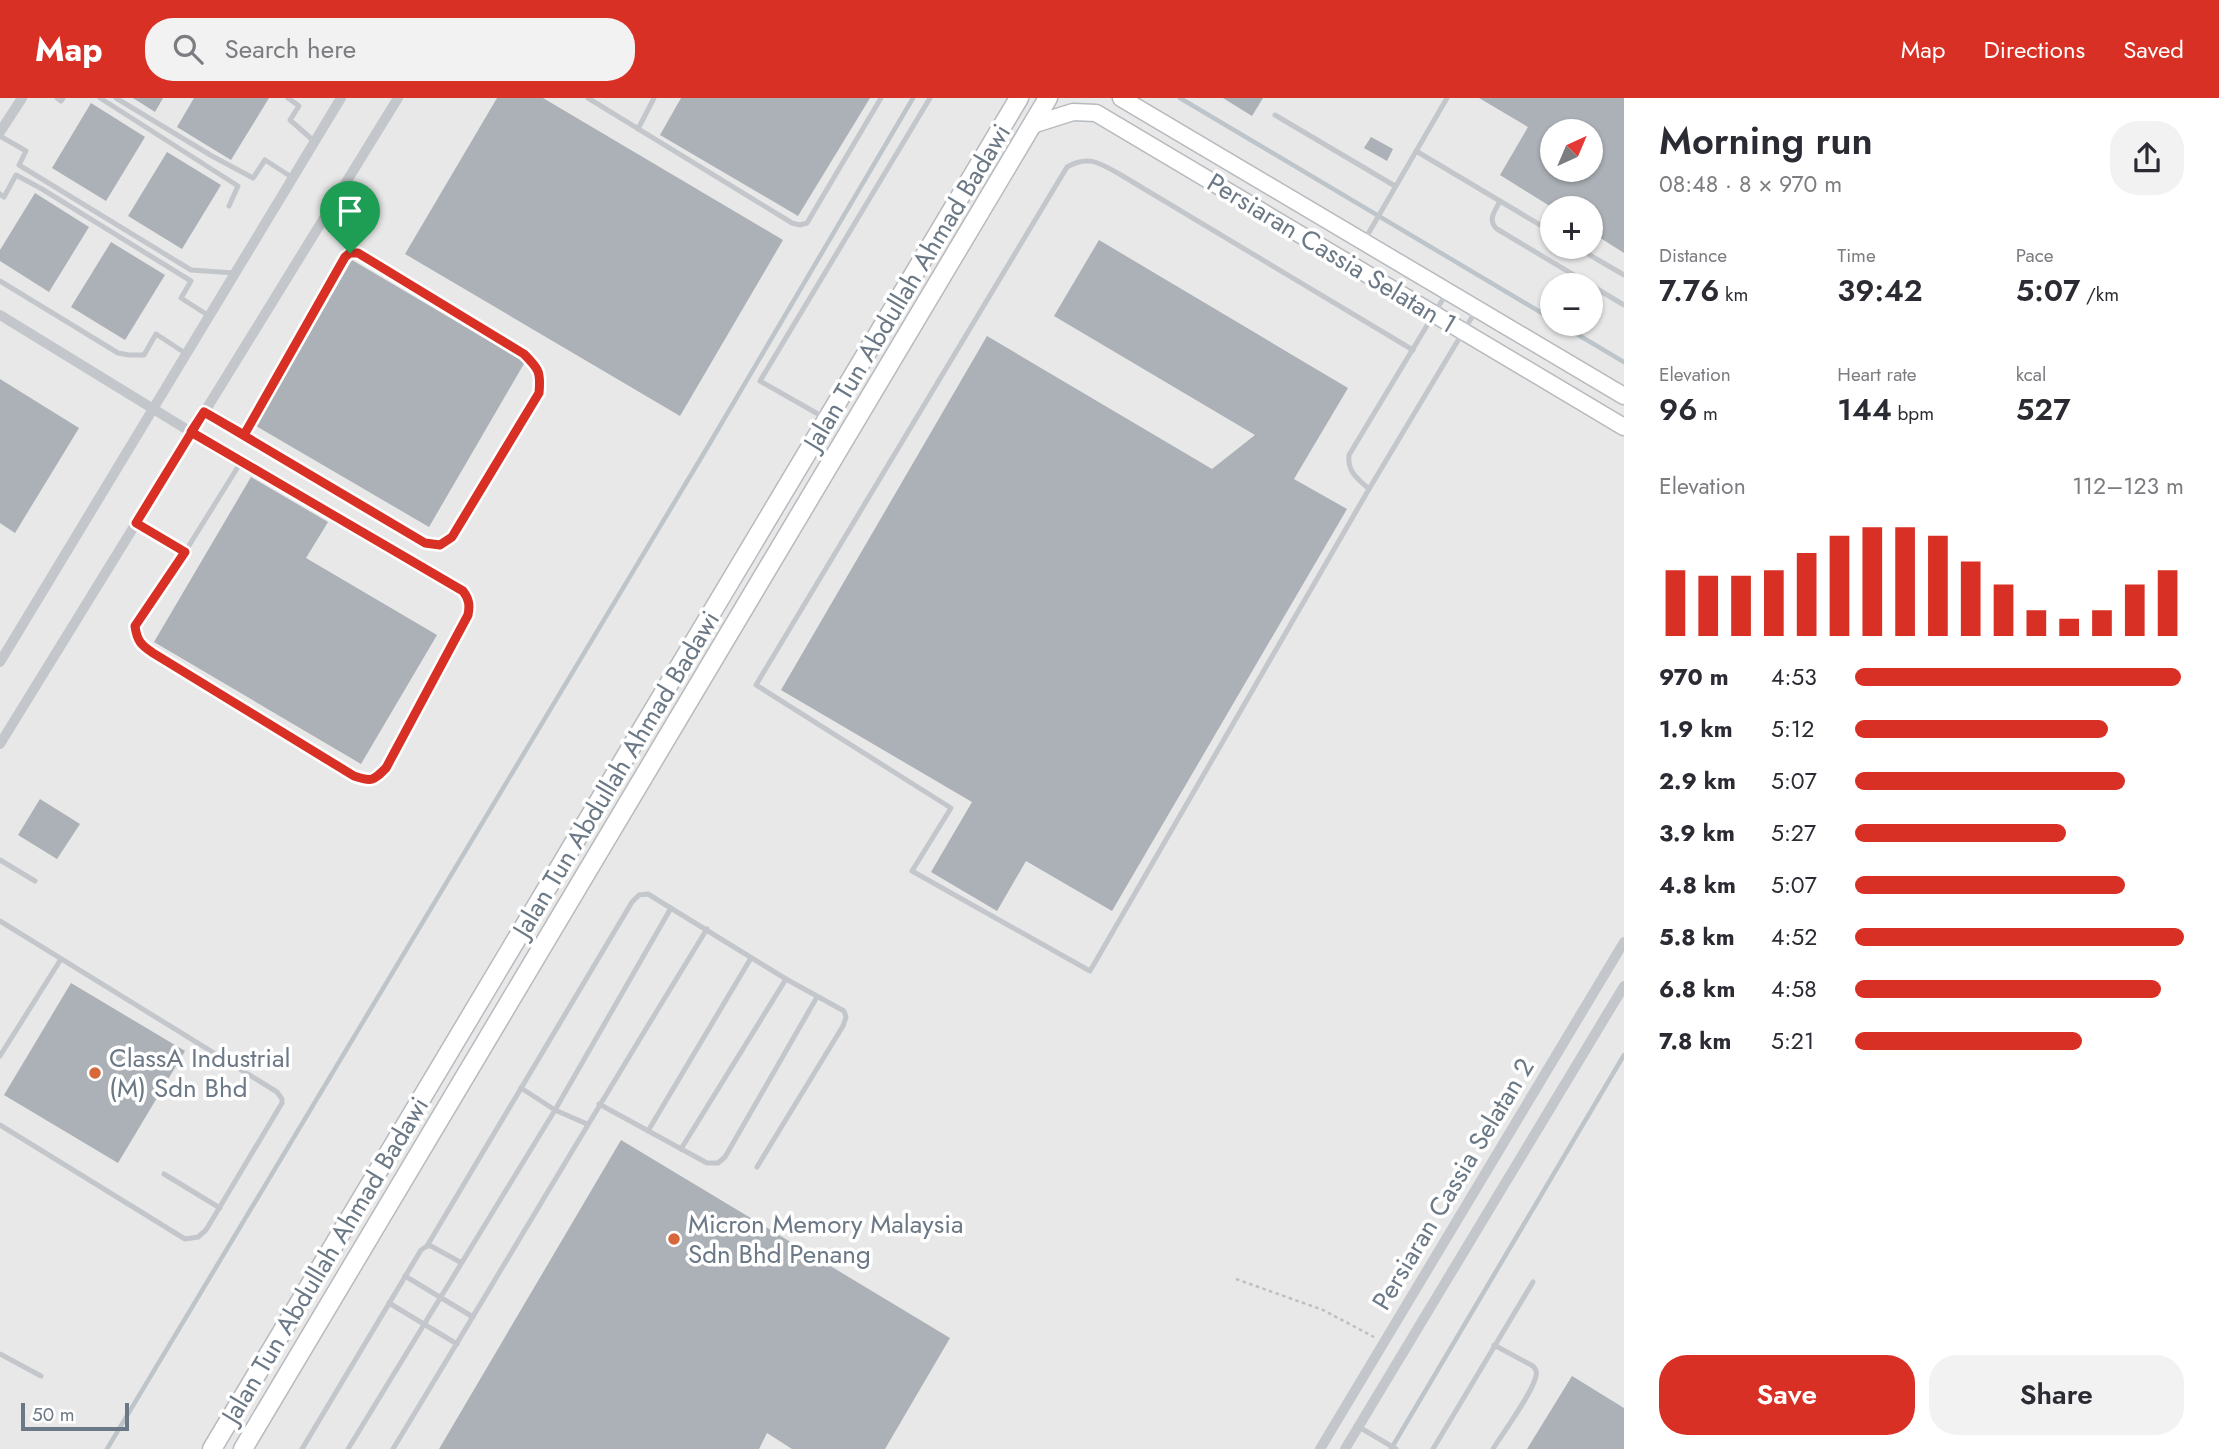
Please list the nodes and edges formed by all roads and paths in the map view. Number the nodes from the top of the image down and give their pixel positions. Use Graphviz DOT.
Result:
graph roads {
  1 [pos="22,98"];
  2 [pos="57,98"];
  3 [pos="63,98"];
  4 [pos="100,98"];
  5 [pos="116,98"];
  6 [pos="288,98"];
  7 [pos="398,98"];
  8 [pos="588,98"];
  9 [pos="654,98"];
  10 [pos="881,98"];
  11 [pos="930,98"];
  12 [pos="1007,98"];
  13 [pos="1020,98"];
  14 [pos="1048,98"];
  15 [pos="1121,98"];
  16 [pos="1447,98"];
  17 [pos="339,99"];
  18 [pos="1275,116"];
  19 [pos="1007,118"];
  20 [pos="1032,125"];
  21 [pos="638,129"];
  22 [pos="0,134"];
  23 [pos="315,142"];
  24 [pos="1416,151"];
  25 [pos="293,178"];
  26 [pos="1395,186"];
  27 [pos="0,194"];
  28 [pos="1500,201"];
  29 [pos="229,206"];
  30 [pos="1540,225"];
  31 [pos="1367,236"];
  32 [pos="1597,259"];
  33 [pos="234,273"];
  34 [pos="1624,275"];
  35 [pos="0,281"];
  36 [pos="1448,291"];
  37 [pos="1624,304"];
  38 [pos="1477,309"];
  39 [pos="1434,314"];
  40 [pos="0,315"];
  41 [pos="209,316"];
  42 [pos="1464,331"];
  43 [pos="1413,350"];
  44 [pos="185,353"];
  45 [pos="1624,396"];
  46 [pos="152,408"];
  47 [pos="204,412"];
  48 [pos="828,419"];
  49 [pos="1624,427"];
  50 [pos="191,432"];
  51 [pos="244,435"];
  52 [pos="240,462"];
  53 [pos="1369,489"];
  54 [pos="136,523"];
  55 [pos="185,552"];
  56 [pos="0,662"];
  57 [pos="0,744"];
  58 [pos="0,860"];
  59 [pos="35,881"];
  60 [pos="671,908"];
  61 [pos="0,921"];
  62 [pos="706,929"];
  63 [pos="1624,942"];
  64 [pos="751,958"];
  65 [pos="61,959"];
  66 [pos="786,979"];
  67 [pos="1624,986"];
  68 [pos="817,997"];
  69 [pos="0,1056"];
  70 [pos="521,1088"];
  71 [pos="599,1104"];
  72 [pos="555,1110"];
  73 [pos="587,1124"];
  74 [pos="0,1125"];
  75 [pos="648,1131"];
  76 [pos="681,1150"];
  77 [pos="757,1167"];
  78 [pos="164,1174"];
  79 [pos="220,1208"];
  80 [pos="427,1246"];
  81 [pos="460,1262"];
  82 [pos="405,1276"];
  83 [pos="1236,1279"];
  84 [pos="1533,1282"];
  85 [pos="440,1296"];
  86 [pos="389,1303"];
  87 [pos="473,1317"];
  88 [pos="423,1324"];
  89 [pos="1384,1343"];
  90 [pos="457,1344"];
  91 [pos="1494,1345"];
  92 [pos="0,1354"];
  93 [pos="41,1376"];
  94 [pos="1359,1427"];
  95 [pos="212,1449"];
  96 [pos="243,1449"];
  97 [pos="302,1449"];
  98 [pos="348,1449"];
  99 [pos="393,1449"];
  100 [pos="1320,1449"];
  101 [pos="1345,1449"];
  102 [pos="1396,1449"];
  103 [pos="1433,1449"];
  104 [pos="1493,1449"];
  1 -- 22 [label="street"];
  2 -- 3 [label="lane"];
  4 -- 29 [label="lane"];
  5 -- 25 [label="lane"];
  6 -- 23 [label="lane"];
  7 -- 47 [label="street"];
  8 -- 21 [label="lane"];
  9 -- 21 [label="lane"];
  10 -- 21 [label="lane"];
  11 -- 48 [label="lane"];
  12 -- 19 [label="street"];
  13 -- 19 [label="main road, Jalan Tun Abdullah Ahmad Badawi"];
  14 -- 20 [label="main road, Jalan Tun Abdullah Ahmad Badawi"];
  15 -- 31 [label="street, Persiaran Cassia Selatan 1"];
  16 -- 24 [label="lane"];
  17 -- 23 [label="street"];
  18 -- 26 [label="lane"];
  19 -- 48 [label="main road, Jalan Tun Abdullah Ahmad Badawi"];
  20 -- 39 [label="street, Persiaran Cassia Selatan 1"];
  20 -- 96 [label="main road, Jalan Tun Abdullah Ahmad Badawi"];
  22 -- 33 [label="lane"];
  23 -- 25 [label="street"];
  24 -- 26 [label="lane"];
  24 -- 28 [label="lane"];
  25 -- 33 [label="street"];
  26 -- 31 [label="lane"];
  27 -- 41 [label="lane"];
  28 -- 30 [label="lane"];
  28 -- 37 [label="lane"];
  31 -- 36 [label="street, Persiaran Cassia Selatan 1"];
  32 -- 34 [label="lane"];
  33 -- 41 [label="street"];
  35 -- 44 [label="lane"];
  36 -- 38 [label="street, Persiaran Cassia Selatan 1"];
  36 -- 39 [label="lane"];
  38 -- 42 [label="lane"];
  38 -- 45 [label="street, Persiaran Cassia Selatan 1"];
  39 -- 42 [label="street, Persiaran Cassia Selatan 1"];
  39 -- 43 [label="lane"];
  40 -- 46 [label="street"];
  41 -- 44 [label="street"];
  42 -- 49 [label="street, Persiaran Cassia Selatan 1"];
  42 -- 53 [label="lane"];
  43 -- 53 [label="lane"];
  43 -- 53 [label="lane"];
  44 -- 46 [label="street"];
  46 -- 50 [label="street"];
  46 -- 56 [label="street"];
  47 -- 50 [label="street"];
  47 -- 51 [label="lane"];
  48 -- 95 [label="main road, Jalan Tun Abdullah Ahmad Badawi"];
  50 -- 52 [label="lane"];
  50 -- 54 [label="street"];
  51 -- 51 [label="lane"];
  52 -- 55 [label="lane"];
  52 -- 55 [label="lane"];
  54 -- 55 [label="lane"];
  54 -- 57 [label="street"];
  58 -- 59 [label="lane"];
  60 -- 62 [label="lane"];
  60 -- 70 [label="lane"];
  60 -- 72 [label="lane"];
  61 -- 65 [label="lane"];
  62 -- 64 [label="lane"];
  62 -- 71 [label="lane"];
  63 -- 89 [label="street, Persiaran Cassia Selatan 2"];
  64 -- 66 [label="lane"];
  64 -- 75 [label="lane"];
  65 -- 69 [label="lane"];
  65 -- 79 [label="lane"];
  66 -- 68 [label="lane"];
  66 -- 76 [label="lane"];
  67 -- 94 [label="street, Persiaran Cassia Selatan 2"];
  68 -- 76 [label="lane"];
  68 -- 77 [label="lane"];
  70 -- 72 [label="lane"];
  70 -- 80 [label="lane"];
  71 -- 73 [label="lane"];
  71 -- 75 [label="lane"];
  72 -- 73 [label="lane"];
  72 -- 81 [label="lane"];
  73 -- 87 [label="lane"];
  74 -- 79 [label="lane"];
  75 -- 76 [label="lane"];
  78 -- 79 [label="lane"];
  80 -- 81 [label="lane"];
  80 -- 82 [label="lane"];
  81 -- 85 [label="lane"];
  82 -- 85 [label="lane"];
  82 -- 86 [label="lane"];
  83 -- 89 [label="path"];
  84 -- 91 [label="lane"];
  85 -- 87 [label="lane"];
  85 -- 88 [label="lane"];
  86 -- 88 [label="lane"];
  86 -- 97 [label="lane"];
  87 -- 90 [label="lane"];
  88 -- 90 [label="lane"];
  88 -- 98 [label="lane"];
  89 -- 100 [label="street, Persiaran Cassia Selatan 2"];
  90 -- 99 [label="lane"];
  91 -- 103 [label="lane"];
  91 -- 104 [label="lane"];
  92 -- 93 [label="lane"];
  94 -- 101 [label="street, Persiaran Cassia Selatan 2"];
  94 -- 102 [label="lane"];
}
